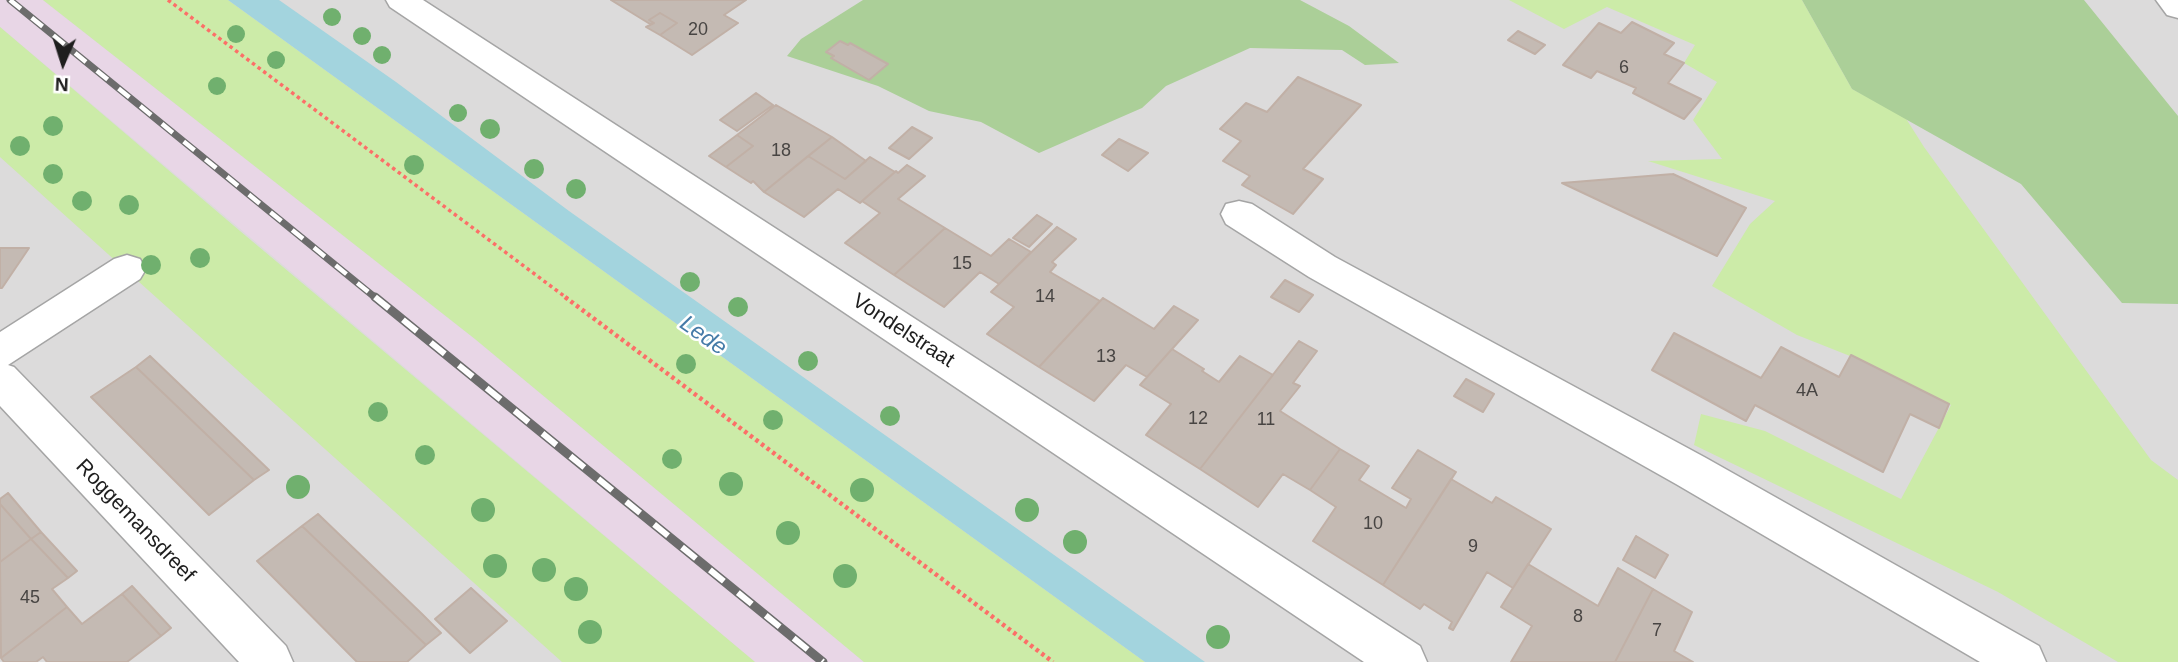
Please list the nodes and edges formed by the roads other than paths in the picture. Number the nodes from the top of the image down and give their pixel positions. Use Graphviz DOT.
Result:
graph roads {
  1 [pos="401,0"];
  2 [pos="2171,0"];
  3 [pos="2178,8"];
  4 [pos="1239,214"];
  5 [pos="127,269"];
  6 [pos="0,352"];
  7 [pos="0,379"];
  8 [pos="271,662"];
  9 [pos="1404,662"];
  10 [pos="2023,662"];
  1 -- 9 [label="street, Vondelstraat"];
  2 -- 3 [label="street"];
  4 -- 10 [label="street"];
  5 -- 6 [label="street"];
  7 -- 8 [label="street, Roggemansdreef"];
}
